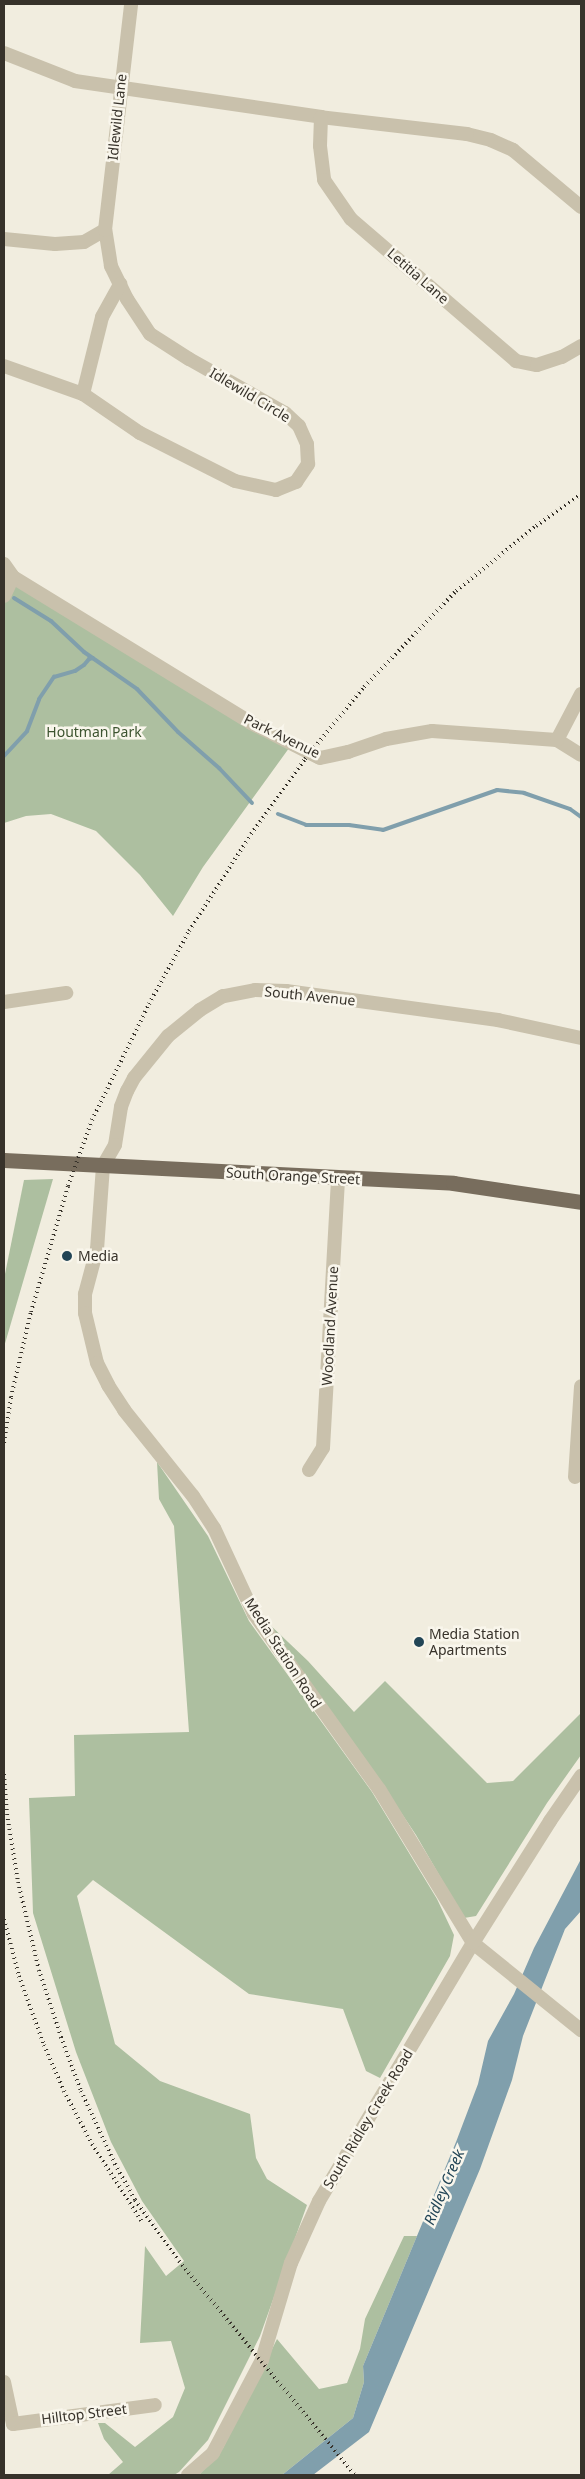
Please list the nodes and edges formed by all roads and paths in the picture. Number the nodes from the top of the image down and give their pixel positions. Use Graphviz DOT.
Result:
graph roads {
  1 [pos="131,4"];
  2 [pos="4,53"];
  3 [pos="120,87"];
  4 [pos="321,117"];
  5 [pos="581,207"];
  6 [pos="105,230"];
  7 [pos="4,239"];
  8 [pos="120,284"];
  9 [pos="581,346"];
  10 [pos="4,366"];
  11 [pos="83,394"];
  12 [pos="4,564"];
  13 [pos="13,577"];
  14 [pos="4,596"];
  15 [pos="581,694"];
  16 [pos="557,740"];
  17 [pos="581,755"];
  18 [pos="66,993"];
  19 [pos="4,1002"];
  20 [pos="581,1038"];
  21 [pos="4,1157"];
  22 [pos="97,1165"];
  23 [pos="338,1178"];
  24 [pos="581,1202"];
  25 [pos="581,1386"];
  26 [pos="309,1470"];
  27 [pos="575,1477"];
  28 [pos="581,1776"];
  29 [pos="474,1943"];
  30 [pos="581,2030"];
  31 [pos="4,2382"];
  32 [pos="155,2405"];
  33 [pos="188,2475"];
  1 -- 3 [label="street, Idlewild Lane"];
  2 -- 3 [label="street"];
  3 -- 4 [label="street"];
  3 -- 6 [label="street, Idlewild Lane"];
  4 -- 5 [label="street"];
  4 -- 9 [label="street, Letitia Lane"];
  6 -- 7 [label="street"];
  6 -- 8 [label="street, Idlewild Circle"];
  8 -- 11 [label="street"];
  8 -- 11 [label="street, Idlewild Circle"];
  10 -- 11 [label="street, Idlewild Circle"];
  12 -- 13 [label="street"];
  13 -- 14 [label="street"];
  13 -- 16 [label="street, Park Avenue"];
  15 -- 16 [label="street"];
  16 -- 17 [label="street, Park Avenue"];
  18 -- 19 [label="street"];
  20 -- 22 [label="street, South Avenue"];
  21 -- 22 [label="main road, South Orange Street"];
  22 -- 23 [label="main road, South Orange Street"];
  22 -- 29 [label="street, Media Station Road"];
  23 -- 24 [label="main road, South Orange Street"];
  23 -- 26 [label="street, Woodland Avenue"];
  25 -- 27 [label="street"];
  28 -- 29 [label="street, South Ridley Creek Road"];
  29 -- 30 [label="street, Media Station Road"];
  29 -- 33 [label="street, South Ridley Creek Road"];
  31 -- 32 [label="street, Hilltop Street"];
}
